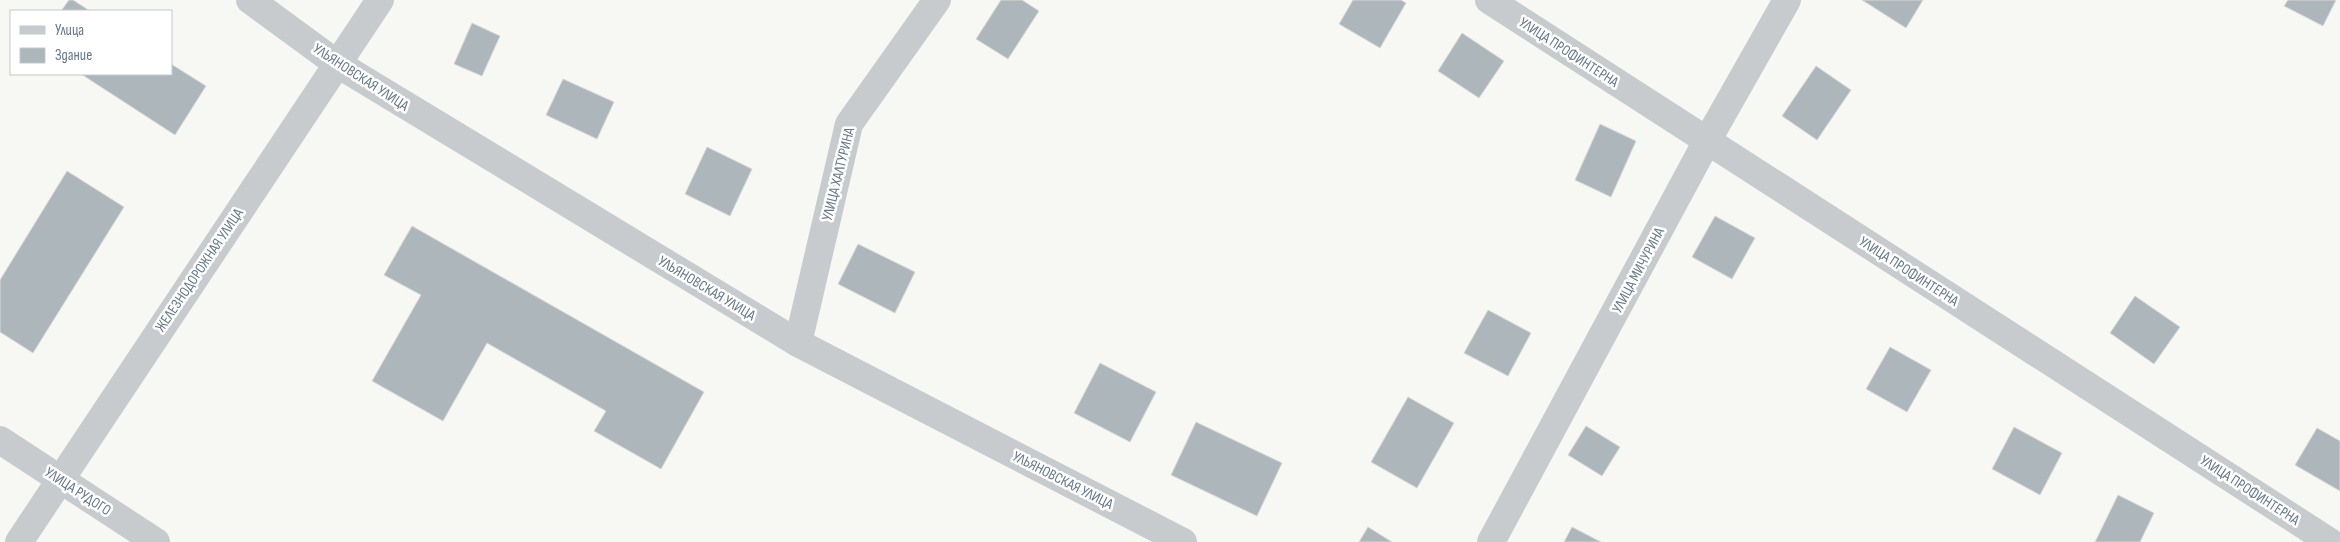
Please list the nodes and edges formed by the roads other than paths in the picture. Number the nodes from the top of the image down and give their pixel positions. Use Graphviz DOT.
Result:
graph roads {
  1 [pos="250,0"];
  2 [pos="380,0"];
  3 [pos="937,0"];
  4 [pos="1489,0"];
  5 [pos="1787,0"];
  6 [pos="336,63"];
  7 [pos="1707,141"];
  8 [pos="798,343"];
  9 [pos="0,440"];
  10 [pos="60,479"];
  11 [pos="19,542"];
  12 [pos="156,542"];
  13 [pos="1183,542"];
  14 [pos="1492,542"];
  15 [pos="2330,542"];
  1 -- 6 [label="street, УЛЬЯНОВСКАЯ УЛИЦА"];
  2 -- 6 [label="street, ЖЕЛЕЗНОДОРОЖНАЯ УЛИЦА"];
  3 -- 8 [label="street, УЛИЦА ХАЛТУРИНА"];
  4 -- 7 [label="street, УЛИЦА ПРОФИНТЕРНА"];
  5 -- 7 [label="street, УЛИЦА МИЧУРИНА"];
  6 -- 8 [label="street, УЛЬЯНОВСКАЯ УЛИЦА"];
  6 -- 10 [label="street, ЖЕЛЕЗНОДОРОЖНАЯ УЛИЦА"];
  7 -- 14 [label="street, УЛИЦА МИЧУРИНА"];
  7 -- 15 [label="street, УЛИЦА ПРОФИНТЕРНА"];
  8 -- 13 [label="street, УЛЬЯНОВСКАЯ УЛИЦА"];
  9 -- 10 [label="street, УЛИЦА РУДОГО"];
  10 -- 11 [label="street, ЖЕЛЕЗНОДОРОЖНАЯ УЛИЦА"];
  10 -- 12 [label="street, УЛИЦА РУДОГО"];
}
